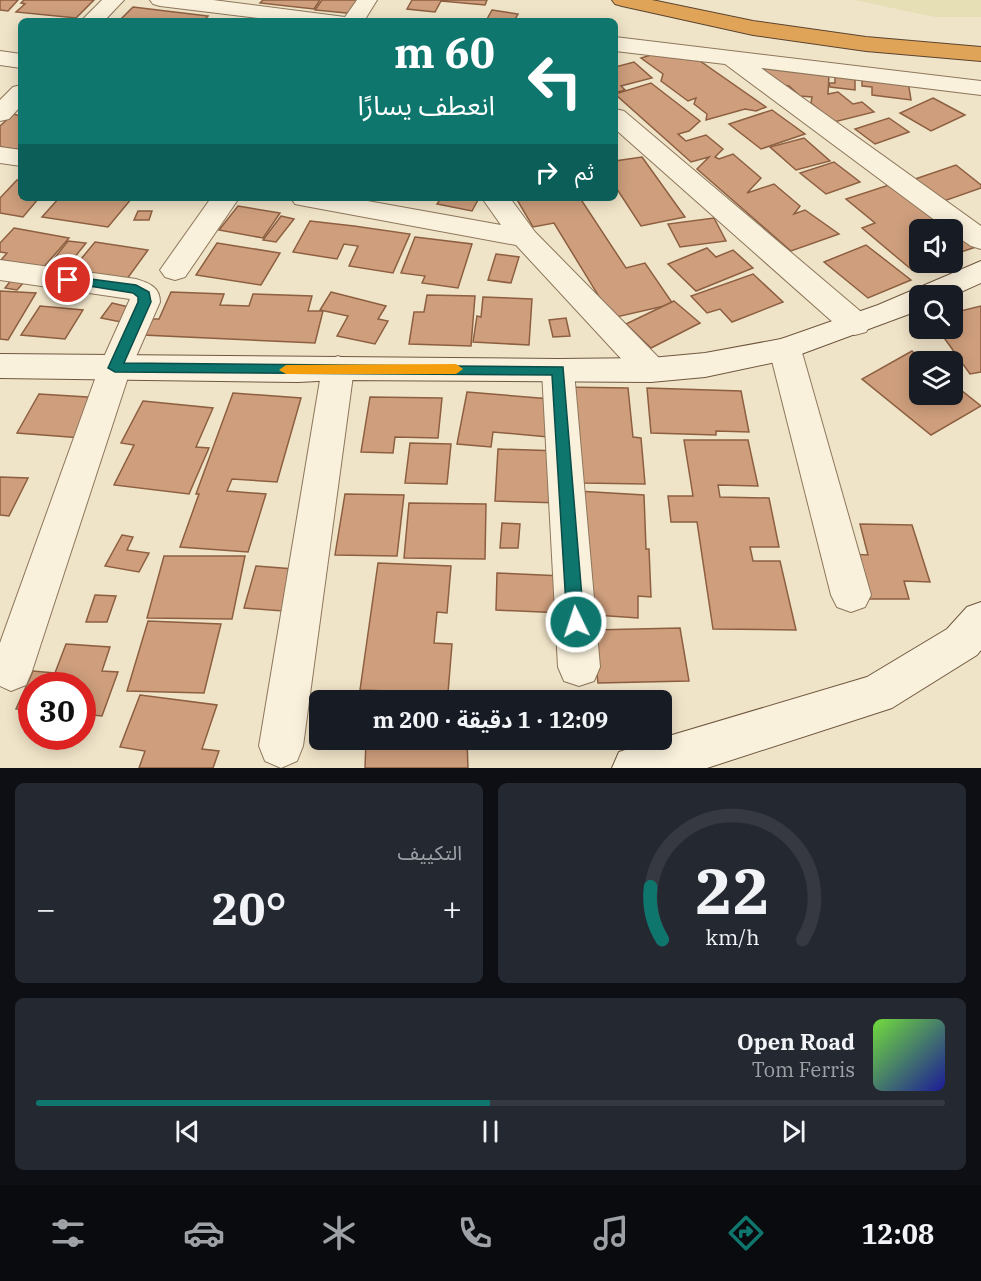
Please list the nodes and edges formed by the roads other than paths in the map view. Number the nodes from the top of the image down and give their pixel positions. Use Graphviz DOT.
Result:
graph roads {
  1 [pos="114,0"];
  2 [pos="160,0"];
  3 [pos="368,0"];
  4 [pos="622,0"];
  5 [pos="695,0"];
  6 [pos="95,18"];
  7 [pos="312,18"];
  8 [pos="355,18"];
  9 [pos="981,41"];
  10 [pos="618,44"];
  11 [pos="981,54"];
  12 [pos="0,58"];
  13 [pos="732,58"];
  14 [pos="18,61"];
  15 [pos="954,86"];
  16 [pos="981,88"];
  17 [pos="18,95"];
  18 [pos="981,104"];
  19 [pos="0,114"];
  20 [pos="618,119"];
  21 [pos="0,155"];
  22 [pos="18,158"];
  23 [pos="223,201"];
  24 [pos="322,201"];
  25 [pos="498,201"];
  26 [pos="525,238"];
  27 [pos="981,240"];
  28 [pos="0,270"];
  29 [pos="175,270"];
  30 [pos="977,273"];
  31 [pos="950,285"];
  32 [pos="909,302"];
  33 [pos="855,324"];
  34 [pos="785,349"];
  35 [pos="0,366"];
  36 [pos="115,368"];
  37 [pos="338,368"];
  38 [pos="651,370"];
  39 [pos="558,371"];
  40 [pos="851,595"];
  41 [pos="981,620"];
  42 [pos="579,668"];
  43 [pos="11,671"];
  44 [pos="281,746"];
  45 [pos="635,768"];
  1 -- 6 [label="street"];
  2 -- 7 [label="street"];
  3 -- 8 [label="street"];
  4 -- 11 [label="highway"];
  5 -- 9 [label="highway"];
  10 -- 13 [label="street"];
  12 -- 14 [label="street"];
  13 -- 15 [label="street"];
  13 -- 27 [label="street"];
  15 -- 16 [label="street"];
  15 -- 18 [label="street"];
  17 -- 19 [label="street"];
  20 -- 33 [label="street"];
  21 -- 22 [label="street"];
  23 -- 29 [label="street"];
  24 -- 26 [label="street"];
  25 -- 26 [label="street"];
  26 -- 38 [label="street"];
  28 -- 36 [label="street"];
  30 -- 31 [label="street"];
  32 -- 33 [label="street"];
  33 -- 34 [label="street"];
  34 -- 38 [label="street"];
  34 -- 40 [label="street"];
  35 -- 36 [label="street"];
  36 -- 37 [label="street"];
  36 -- 43 [label="street"];
  37 -- 39 [label="street"];
  37 -- 44 [label="street"];
  38 -- 39 [label="street"];
  39 -- 42 [label="street"];
  41 -- 45 [label="street"];
}
